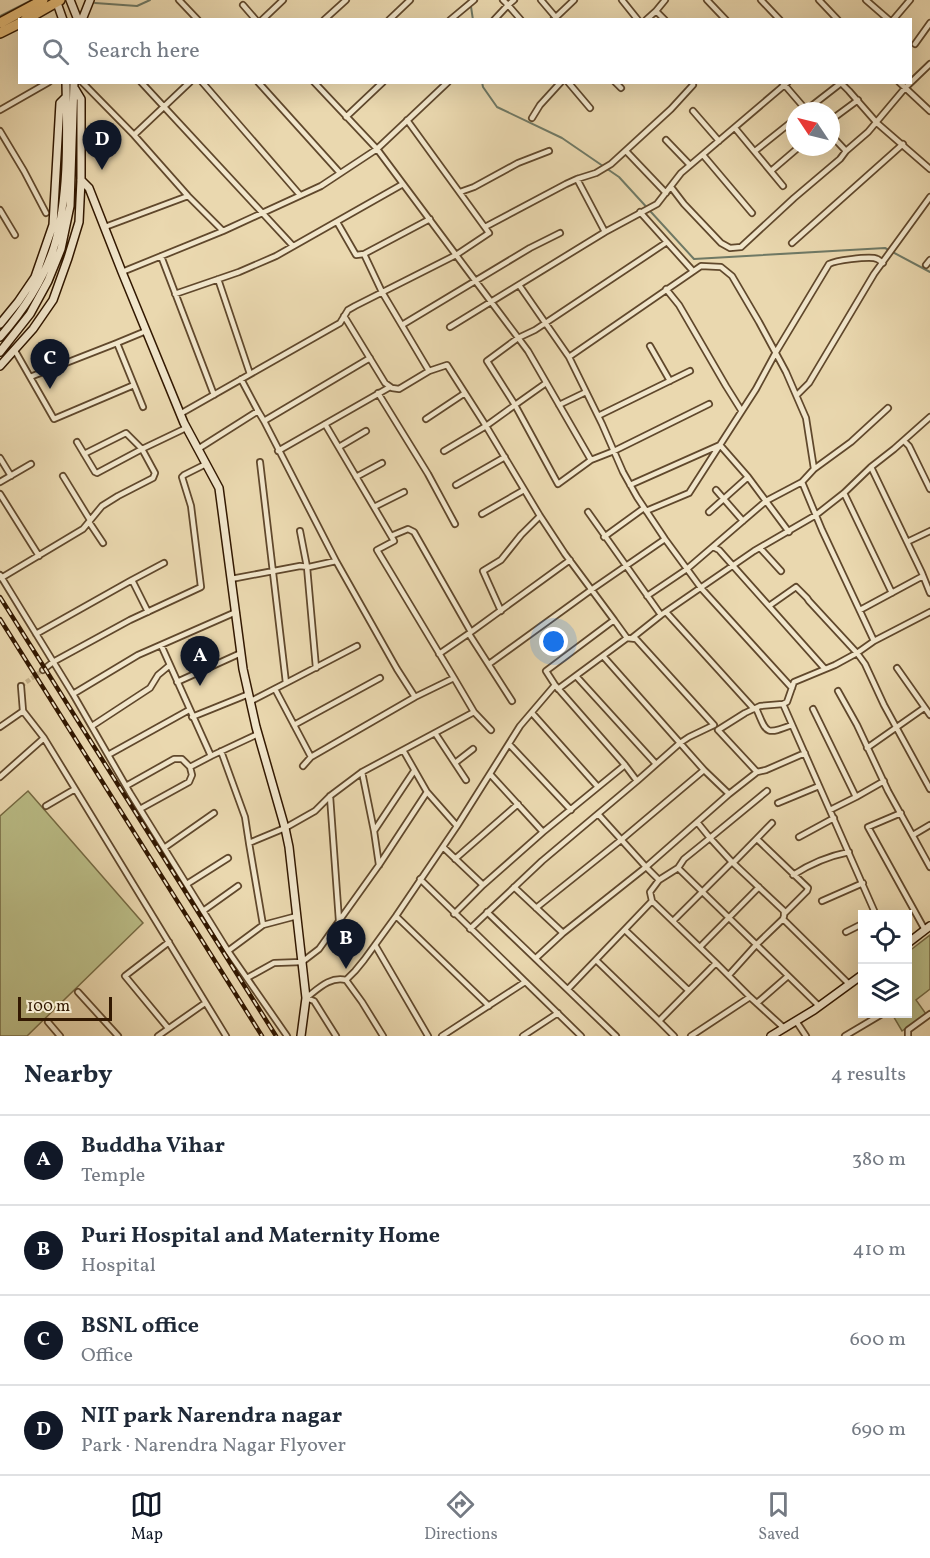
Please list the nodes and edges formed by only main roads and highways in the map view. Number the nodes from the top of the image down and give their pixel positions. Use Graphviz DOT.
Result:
graph roads {
  1 [pos="43,0"];
  2 [pos="58,1"];
  3 [pos="28,18"];
  4 [pos="0,23"];
  5 [pos="18,23"];
  6 [pos="0,33"];
  1 -- 4 [label="highway"];
  2 -- 3 [label="highway"];
  5 -- 6 [label="highway"];
}
